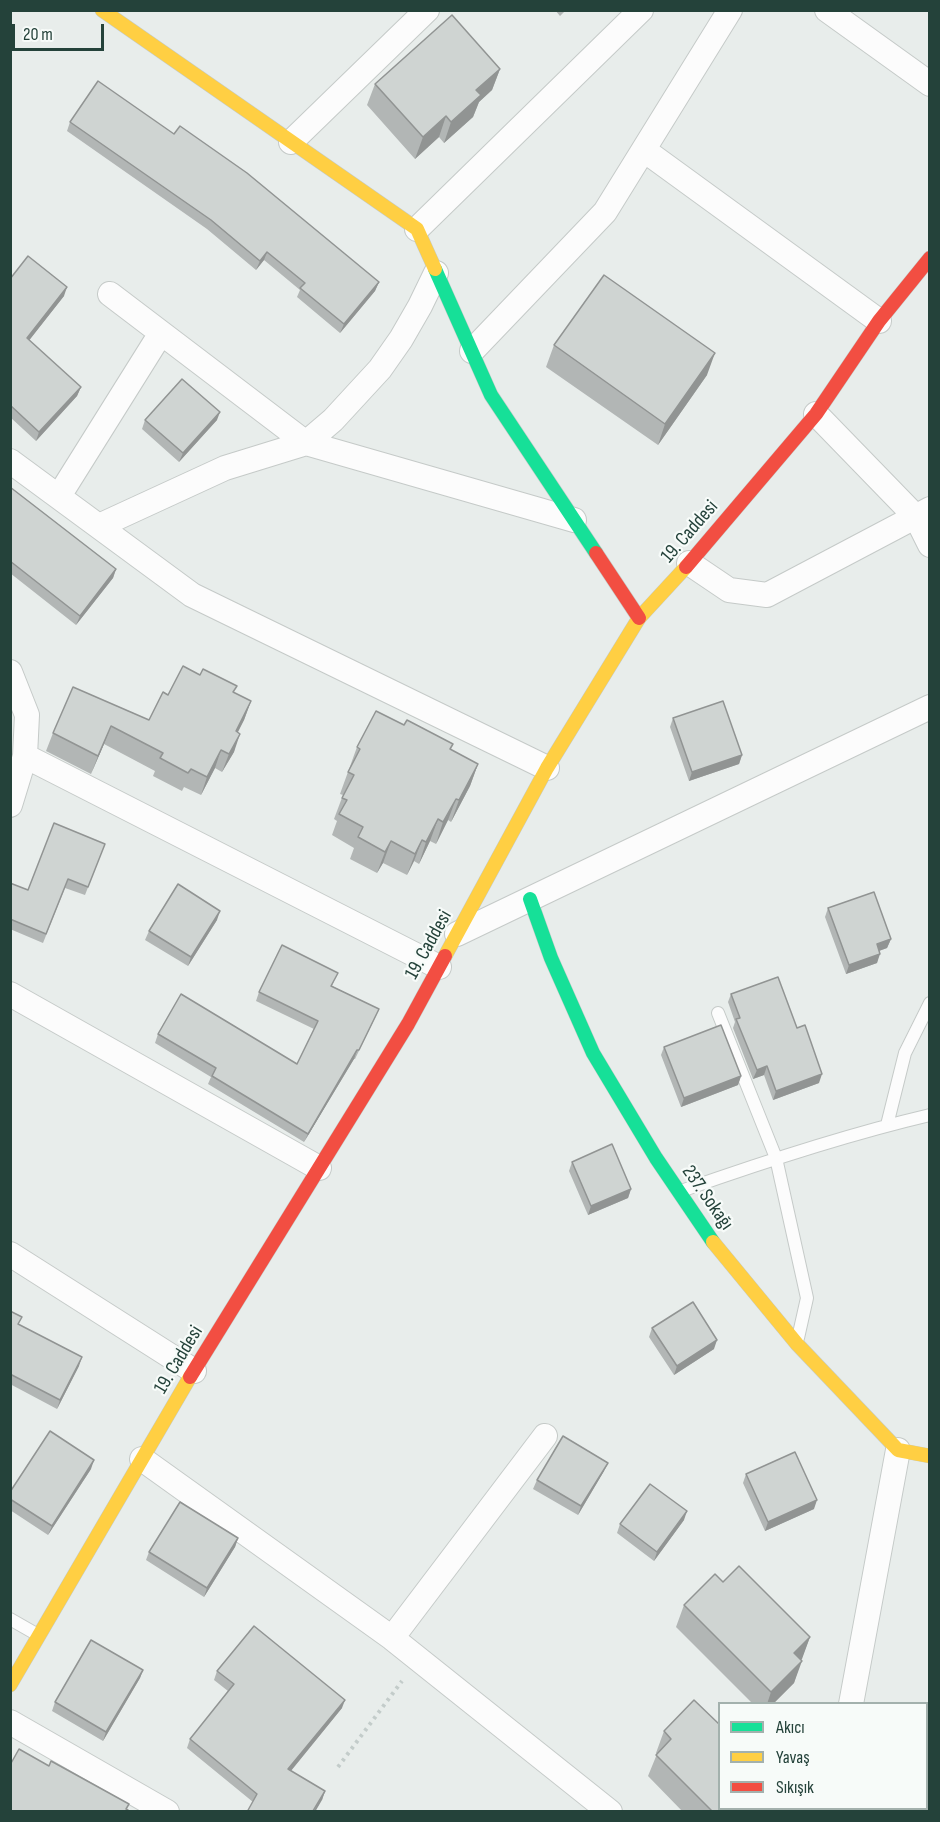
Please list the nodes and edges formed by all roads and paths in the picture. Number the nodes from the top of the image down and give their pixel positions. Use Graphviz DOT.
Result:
graph roads {
  1 [pos="102,10"];
  2 [pos="427,10"];
  3 [pos="641,10"];
  4 [pos="730,10"];
  5 [pos="827,10"];
  6 [pos="930,84"];
  7 [pos="291,142"];
  8 [pos="644,150"];
  9 [pos="417,229"];
  10 [pos="930,258"];
  11 [pos="436,273"];
  12 [pos="110,294"];
  13 [pos="879,321"];
  14 [pos="161,333"];
  15 [pos="472,351"];
  16 [pos="816,414"];
  17 [pos="306,443"];
  18 [pos="10,461"];
  19 [pos="58,496"];
  20 [pos="923,513"];
  21 [pos="574,520"];
  22 [pos="99,526"];
  23 [pos="930,545"];
  24 [pos="690,563"];
  25 [pos="639,618"];
  26 [pos="10,672"];
  27 [pos="930,707"];
  28 [pos="24,756"];
  29 [pos="547,768"];
  30 [pos="10,805"];
  31 [pos="530,899"];
  32 [pos="457,934"];
  33 [pos="439,967"];
  34 [pos="10,994"];
  35 [pos="930,1003"];
  36 [pos="718,1013"];
  37 [pos="930,1115"];
  38 [pos="887,1125"];
  39 [pos="776,1158"];
  40 [pos="319,1168"];
  41 [pos="678,1192"];
  42 [pos="10,1254"];
  43 [pos="797,1344"];
  44 [pos="194,1371"];
  45 [pos="545,1436"];
  46 [pos="898,1450"];
  47 [pos="930,1456"];
  48 [pos="142,1460"];
  49 [pos="10,1619"];
  50 [pos="39,1635"];
  51 [pos="392,1638"];
  52 [pos="418,1659"];
  53 [pos="13,1674"];
  54 [pos="851,1702"];
  55 [pos="10,1722"];
  56 [pos="338,1767"];
  57 [pos="167,1812"];
  58 [pos="610,1812"];
  1 -- 7 [label="street"];
  2 -- 7 [label="street"];
  3 -- 9 [label="street"];
  4 -- 8 [label="street"];
  5 -- 6 [label="street"];
  7 -- 9 [label="street"];
  8 -- 13 [label="street"];
  8 -- 15 [label="street"];
  9 -- 11 [label="street"];
  10 -- 13 [label="street, 19. Caddesi"];
  11 -- 15 [label="street"];
  11 -- 17 [label="street"];
  12 -- 14 [label="street"];
  13 -- 16 [label="street, 19. Caddesi"];
  14 -- 17 [label="street"];
  14 -- 19 [label="street"];
  15 -- 21 [label="street"];
  16 -- 20 [label="street"];
  16 -- 24 [label="street, 19. Caddesi"];
  17 -- 21 [label="street"];
  17 -- 22 [label="street"];
  18 -- 19 [label="street"];
  19 -- 22 [label="street"];
  20 -- 23 [label="street"];
  20 -- 24 [label="street"];
  21 -- 25 [label="street"];
  22 -- 29 [label="street"];
  24 -- 25 [label="street, 19. Caddesi"];
  25 -- 29 [label="street, 19. Caddesi"];
  26 -- 28 [label="street"];
  27 -- 31 [label="street"];
  28 -- 30 [label="street"];
  28 -- 33 [label="street"];
  29 -- 32 [label="street, 19. Caddesi"];
  31 -- 32 [label="street"];
  31 -- 41 [label="street, 237. Sokağı"];
  32 -- 33 [label="street, 19. Caddesi"];
  33 -- 40 [label="street, 19. Caddesi"];
  34 -- 40 [label="street"];
  35 -- 38 [label="lane"];
  36 -- 39 [label="lane"];
  37 -- 38 [label="lane"];
  38 -- 39 [label="lane"];
  39 -- 41 [label="lane"];
  39 -- 43 [label="lane"];
  40 -- 44 [label="street, 19. Caddesi"];
  41 -- 43 [label="street, 237. Sokağı"];
  42 -- 44 [label="street"];
  43 -- 46 [label="street, 237. Sokağı"];
  44 -- 48 [label="street, 19. Caddesi"];
  45 -- 51 [label="street"];
  46 -- 47 [label="street"];
  46 -- 54 [label="street"];
  48 -- 50 [label="street, 19. Caddesi"];
  48 -- 51 [label="street"];
  49 -- 50 [label="lane"];
  50 -- 53 [label="street, 19. Caddesi"];
  51 -- 52 [label="street"];
  52 -- 56 [label="path"];
  52 -- 58 [label="street"];
  55 -- 57 [label="street"];
}
